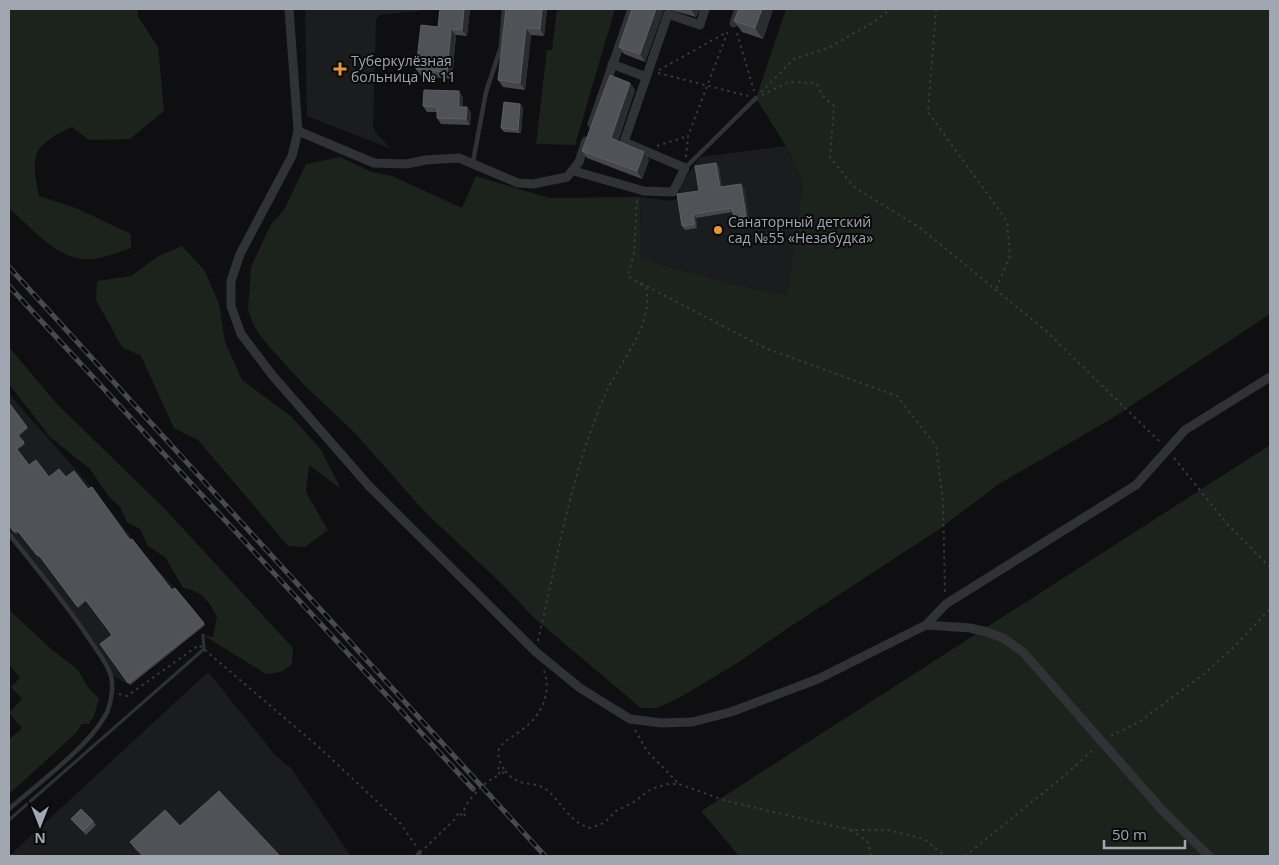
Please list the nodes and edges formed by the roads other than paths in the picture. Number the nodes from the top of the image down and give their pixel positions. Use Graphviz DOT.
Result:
graph roads {
  1 [pos="289,9"];
  2 [pos="504,9"];
  3 [pos="632,9"];
  4 [pos="705,9"];
  5 [pos="739,9"];
  6 [pos="734,23"];
  7 [pos="612,64"];
  8 [pos="646,77"];
  9 [pos="756,98"];
  10 [pos="298,131"];
  11 [pos="473,162"];
  12 [pos="685,168"];
  13 [pos="574,171"];
  14 [pos="1270,377"];
  15 [pos="9,534"];
  16 [pos="926,625"];
  17 [pos="9,809"];
  18 [pos="1209,856"];
  1 -- 10 [label="street"];
  2 -- 11 [label="lane"];
  3 -- 7 [label="street"];
  4 -- 8 [label="street"];
  5 -- 6 [label="street"];
  7 -- 8 [label="street"];
  7 -- 13 [label="street"];
  8 -- 12 [label="street"];
  9 -- 12 [label="lane"];
  10 -- 11 [label="street"];
  10 -- 16 [label="street"];
  11 -- 13 [label="street"];
  12 -- 13 [label="street"];
  14 -- 16 [label="street"];
  15 -- 17 [label="lane"];
  16 -- 18 [label="street"];
}
